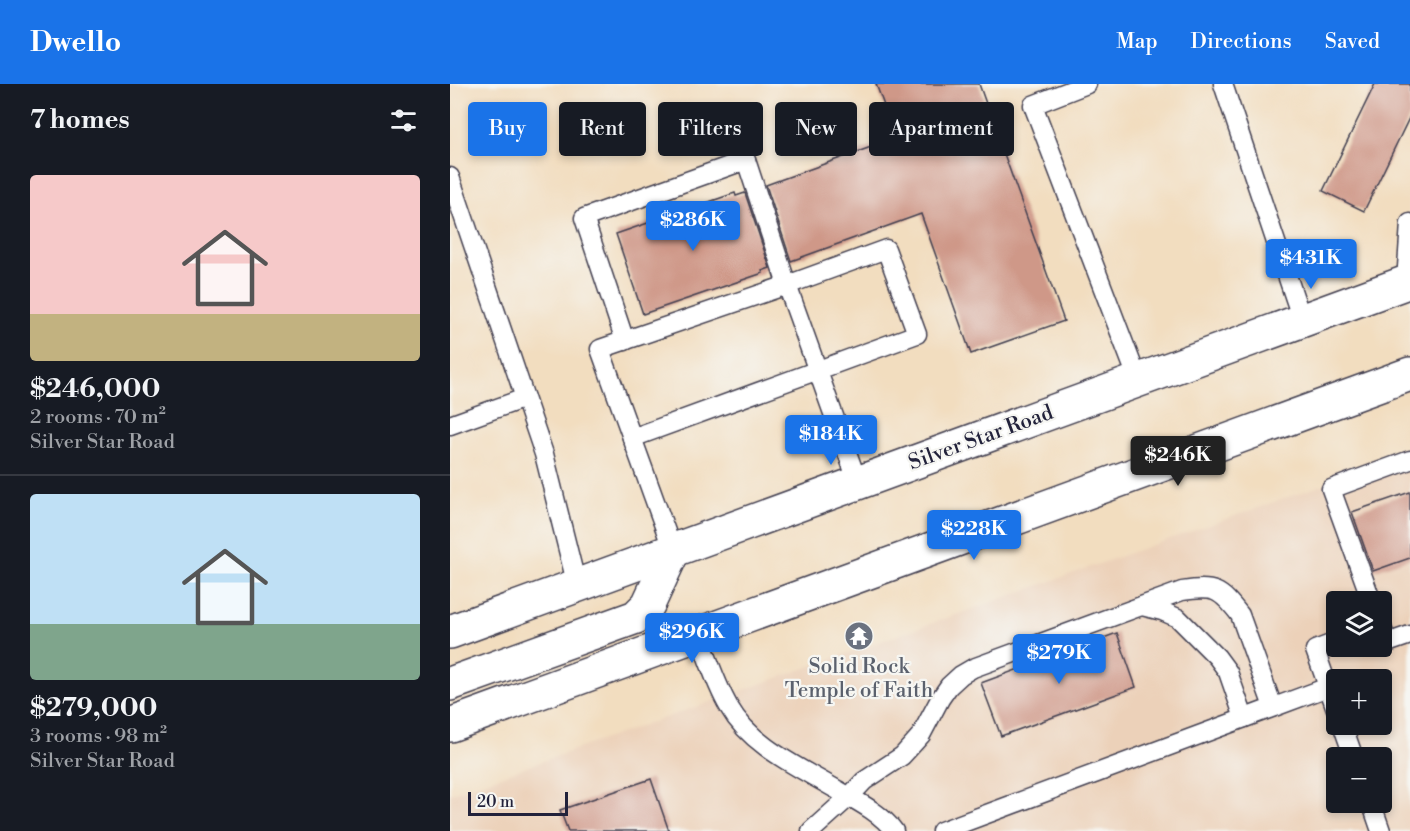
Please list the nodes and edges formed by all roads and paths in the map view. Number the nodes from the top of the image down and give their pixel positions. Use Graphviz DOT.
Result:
graph roads {
  1 [pos="1087,84"];
  2 [pos="1222,84"];
  3 [pos="450,177"];
  4 [pos="1410,223"];
  5 [pos="1408,281"];
  6 [pos="787,285"];
  7 [pos="1302,320"];
  8 [pos="626,341"];
  9 [pos="818,370"];
  10 [pos="1138,380"];
  11 [pos="1408,382"];
  12 [pos="525,398"];
  13 [pos="450,425"];
  14 [pos="632,438"];
  15 [pos="1410,460"];
  16 [pos="858,483"];
  17 [pos="673,551"];
  18 [pos="577,586"];
  19 [pos="1368,591"];
  20 [pos="1141,606"];
  21 [pos="450,632"];
  22 [pos="699,635"];
  23 [pos="1410,635"];
  24 [pos="1392,642"];
  25 [pos="1326,646"];
  26 [pos="1326,681"];
  27 [pos="450,684"];
  28 [pos="1326,688"];
  29 [pos="1273,707"];
  30 [pos="1244,718"];
  31 [pos="450,725"];
  32 [pos="849,797"];
  33 [pos="1375,813"];
  34 [pos="811,831"];
  35 [pos="894,831"];
  36 [pos="941,831"];
  37 [pos="1381,831"];
  1 -- 10 [label="lane"];
  2 -- 7 [label="lane"];
  3 -- 12 [label="lane"];
  4 -- 5 [label="lane"];
  5 -- 7 [label="main road, Silver Star Road"];
  6 -- 8 [label="lane"];
  6 -- 8 [label="lane"];
  6 -- 9 [label="lane"];
  6 -- 9 [label="lane"];
  7 -- 10 [label="main road, Silver Star Road"];
  8 -- 14 [label="lane"];
  9 -- 14 [label="lane"];
  9 -- 16 [label="lane"];
  10 -- 16 [label="main road, Silver Star Road"];
  11 -- 22 [label="main road"];
  12 -- 13 [label="lane"];
  12 -- 18 [label="lane"];
  14 -- 17 [label="lane"];
  15 -- 19 [label="lane"];
  16 -- 17 [label="main road, Silver Star Road"];
  17 -- 18 [label="main road, Silver Star Road"];
  17 -- 27 [label="main road"];
  18 -- 21 [label="main road, Silver Star Road"];
  20 -- 29 [label="lane"];
  20 -- 30 [label="lane"];
  20 -- 32 [label="lane"];
  22 -- 31 [label="main road"];
  22 -- 32 [label="lane"];
  23 -- 24 [label="lane"];
  25 -- 26 [label="lane"];
  28 -- 29 [label="lane"];
  29 -- 30 [label="lane"];
  30 -- 36 [label="lane"];
  32 -- 34 [label="lane"];
  32 -- 35 [label="lane"];
  33 -- 37 [label="lane"];
}
